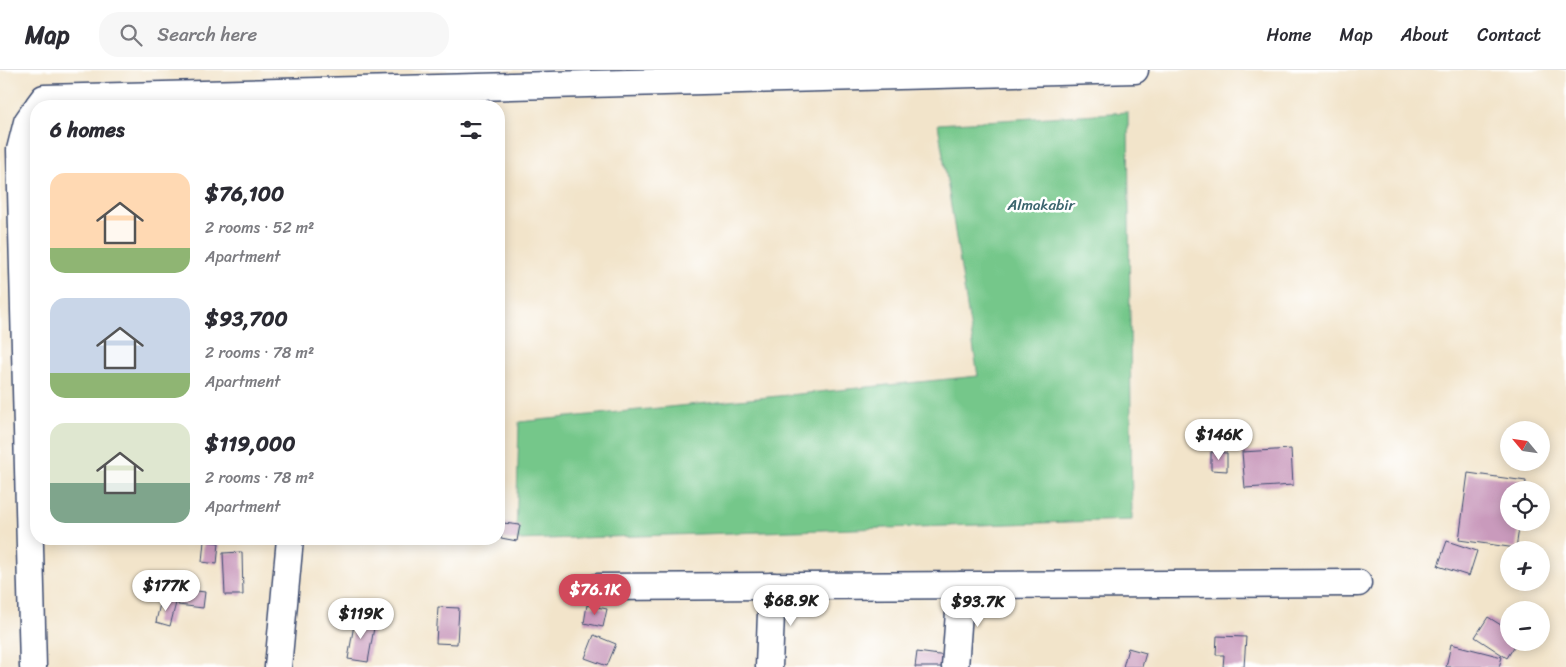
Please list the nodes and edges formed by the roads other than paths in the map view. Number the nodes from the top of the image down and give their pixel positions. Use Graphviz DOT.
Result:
graph roads {
  1 [pos="1136,70"];
  2 [pos="42,100"];
  3 [pos="30,118"];
  4 [pos="30,428"];
  5 [pos="32,545"];
  6 [pos="289,545"];
  7 [pos="1358,583"];
  8 [pos="961,585"];
  9 [pos="772,586"];
  10 [pos="598,587"];
  11 [pos="33,667"];
  12 [pos="278,667"];
  13 [pos="769,667"];
  14 [pos="955,667"];
  1 -- 2 [label="street"];
  3 -- 4 [label="street"];
  5 -- 11 [label="street"];
  6 -- 12 [label="street"];
  7 -- 8 [label="street"];
  8 -- 9 [label="street"];
  8 -- 14 [label="street"];
  9 -- 10 [label="street"];
  9 -- 13 [label="street"];
}
